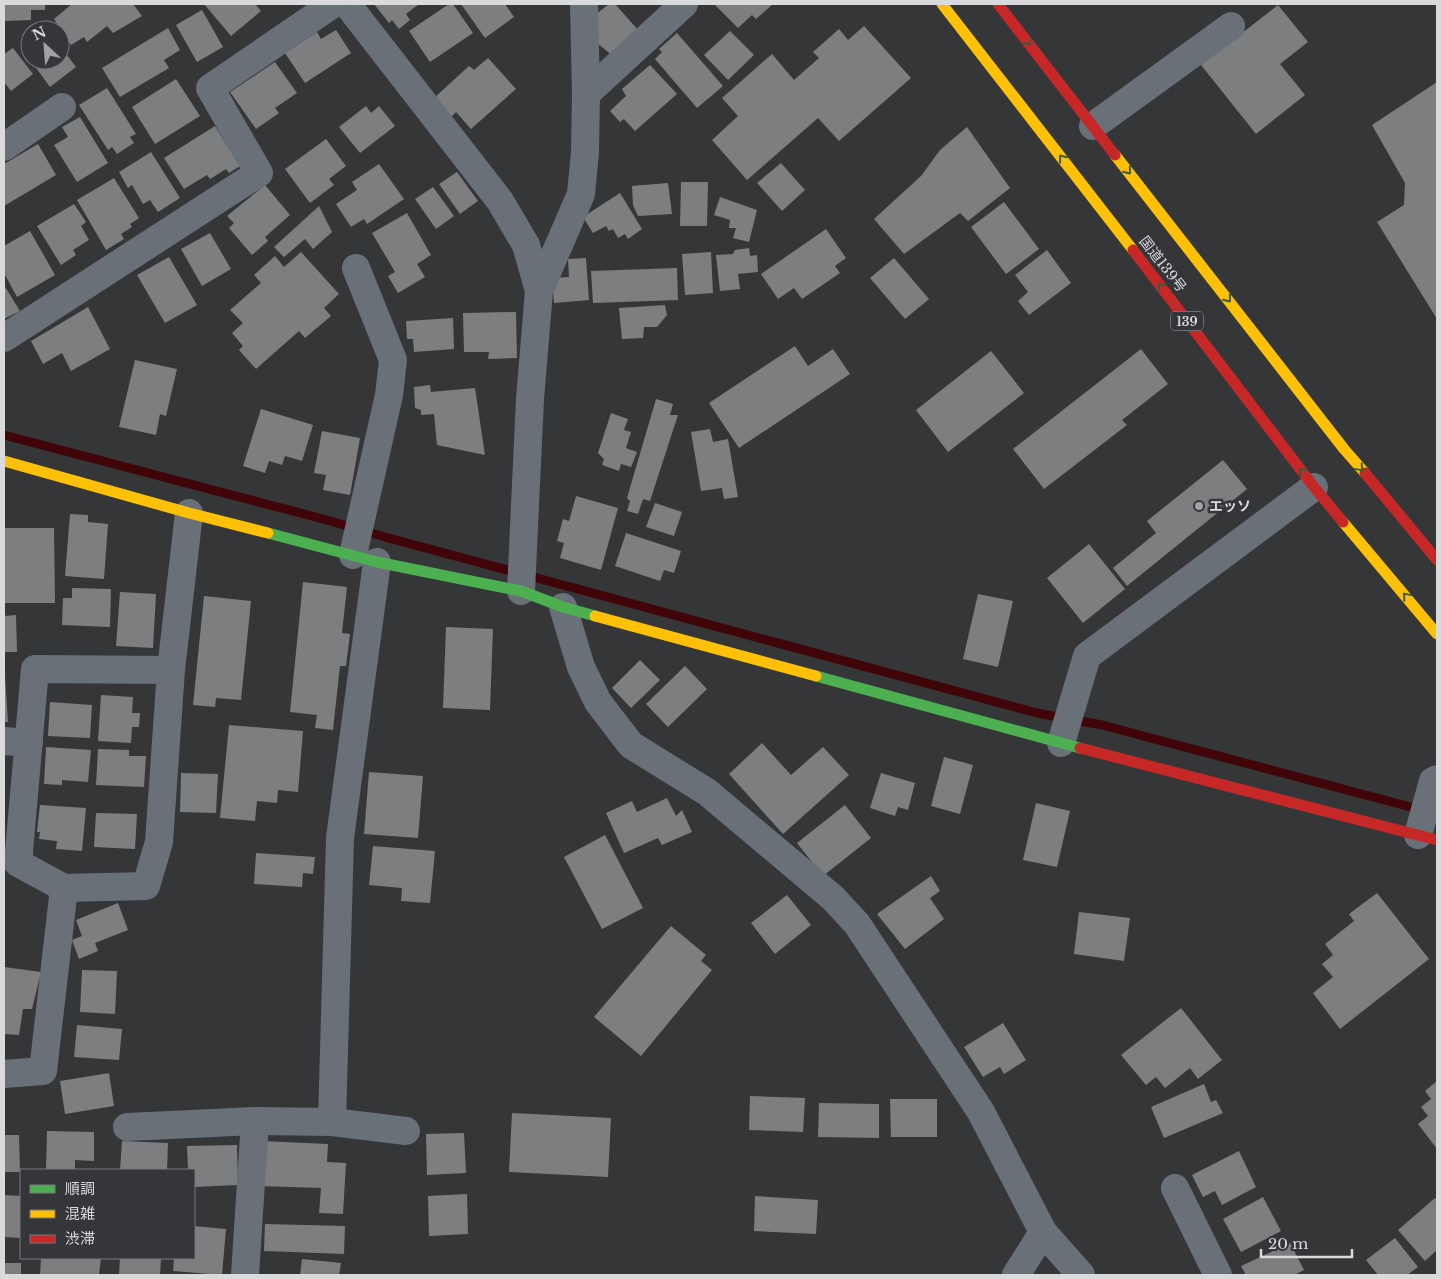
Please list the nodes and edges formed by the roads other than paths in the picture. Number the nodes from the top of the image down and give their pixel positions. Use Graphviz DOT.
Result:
graph roads {
  1 [pos="333,4"];
  2 [pos="346,4"];
  3 [pos="584,4"];
  4 [pos="684,4"];
  5 [pos="942,4"];
  6 [pos="998,4"];
  7 [pos="1231,26"];
  8 [pos="586,94"];
  9 [pos="62,106"];
  10 [pos="1092,126"];
  11 [pos="4,147"];
  12 [pos="356,268"];
  13 [pos="539,290"];
  14 [pos="4,338"];
  15 [pos="4,461"];
  16 [pos="1314,487"];
  17 [pos="189,514"];
  18 [pos="362,553"];
  19 [pos="1437,560"];
  20 [pos="521,590"];
  21 [pos="563,607"];
  22 [pos="1437,634"];
  23 [pos="171,670"];
  24 [pos="1063,738"];
  25 [pos="16,742"];
  26 [pos="1433,788"];
  27 [pos="1426,833"];
  28 [pos="64,888"];
  29 [pos="4,1074"];
  30 [pos="256,1121"];
  31 [pos="332,1122"];
  32 [pos="127,1127"];
  33 [pos="406,1131"];
  34 [pos="1175,1188"];
  35 [pos="1043,1232"];
  36 [pos="245,1275"];
  37 [pos="1016,1275"];
  38 [pos="1082,1275"];
  39 [pos="1218,1275"];
  1 -- 14 [label="street"];
  2 -- 13 [label="street"];
  3 -- 8 [label="street"];
  4 -- 8 [label="street"];
  16 -- 5 [label="main road, 国道139号 / 139, one-way"];
  6 -- 10 [label="main road, one-way"];
  7 -- 10 [label="street"];
  8 -- 13 [label="street"];
  9 -- 11 [label="street"];
  10 -- 19 [label="main road, one-way"];
  12 -- 18 [label="street"];
  13 -- 20 [label="street"];
  15 -- 17 [label="main road"];
  22 -- 16 [label="main road, 国道139号 / 139, one-way"];
  16 -- 24 [label="street"];
  17 -- 18 [label="main road"];
  17 -- 23 [label="street"];
  18 -- 20 [label="main road"];
  18 -- 31 [label="street"];
  20 -- 21 [label="main road"];
  21 -- 24 [label="main road"];
  21 -- 35 [label="street"];
  23 -- 25 [label="street"];
  23 -- 28 [label="street"];
  24 -- 27 [label="main road"];
  25 -- 28 [label="street"];
  26 -- 27 [label="street"];
  28 -- 29 [label="street"];
  30 -- 31 [label="street"];
  30 -- 32 [label="street"];
  30 -- 36 [label="street"];
  31 -- 33 [label="street"];
  34 -- 39 [label="street"];
  35 -- 37 [label="street"];
  35 -- 38 [label="street"];
}
